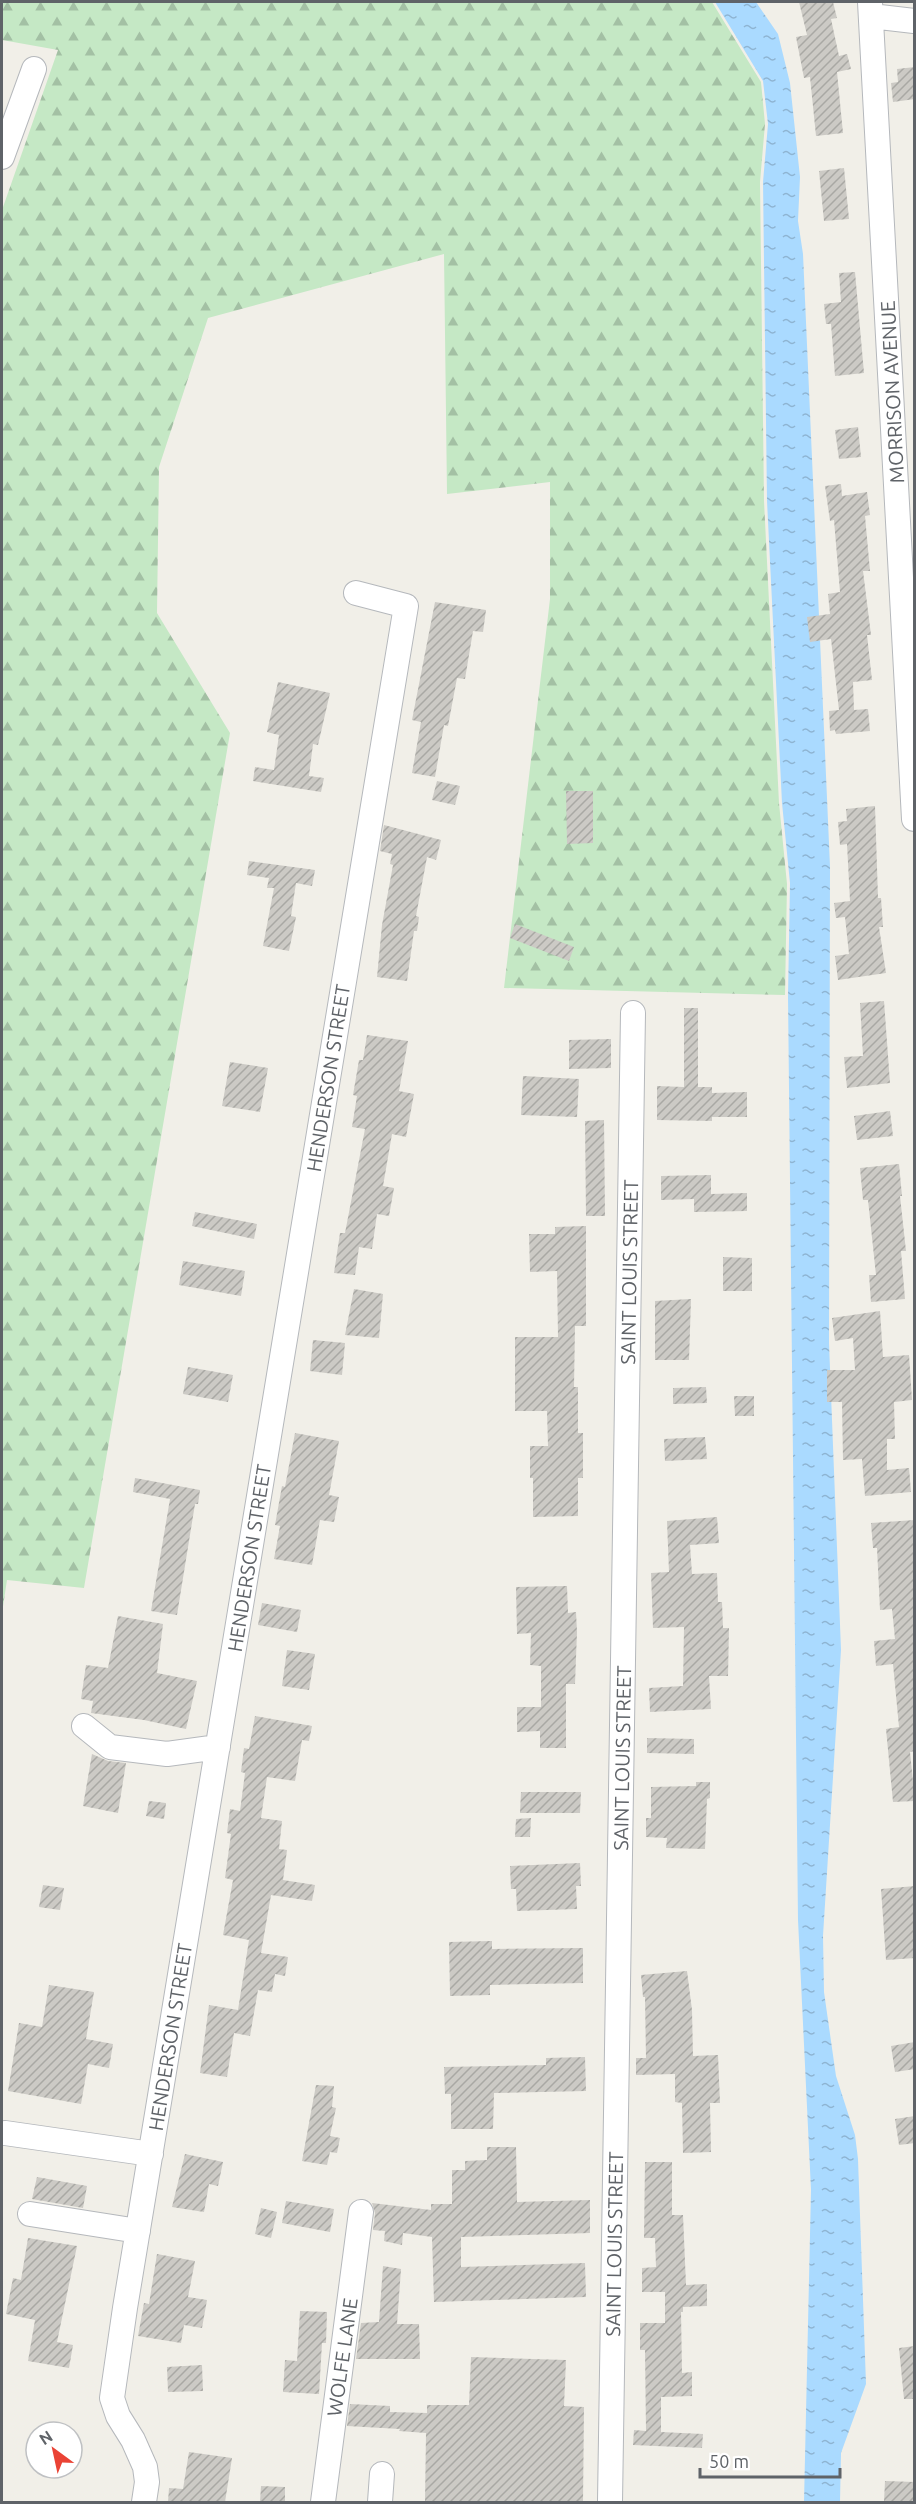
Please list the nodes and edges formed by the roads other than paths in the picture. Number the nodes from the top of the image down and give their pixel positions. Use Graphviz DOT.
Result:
graph roads {
  1 [pos="872,7"];
  2 [pos="915,21"];
  3 [pos="34,69"];
  4 [pos="2,157"];
  5 [pos="356,593"];
  6 [pos="915,819"];
  7 [pos="633,1013"];
  8 [pos="84,1726"];
  9 [pos="218,1747"];
  10 [pos="5,2133"];
  11 [pos="151,2154"];
  12 [pos="361,2212"];
  13 [pos="30,2214"];
  14 [pos="138,2231"];
  15 [pos="382,2474"];
  16 [pos="144,2502"];
  17 [pos="323,2502"];
  18 [pos="380,2502"];
  19 [pos="609,2502"];
  1 -- 2 [label="street"];
  1 -- 6 [label="street, MORRISON AVENUE"];
  3 -- 4 [label="street"];
  5 -- 9 [label="street, HENDERSON STREET"];
  7 -- 19 [label="street, SAINT LOUIS STREET"];
  8 -- 9 [label="street"];
  9 -- 11 [label="street, HENDERSON STREET"];
  10 -- 11 [label="street"];
  11 -- 14 [label="street, HENDERSON STREET"];
  12 -- 17 [label="street, WOLFE LANE"];
  13 -- 14 [label="street"];
  14 -- 16 [label="street, HENDERSON STREET"];
  15 -- 18 [label="street"];
}
